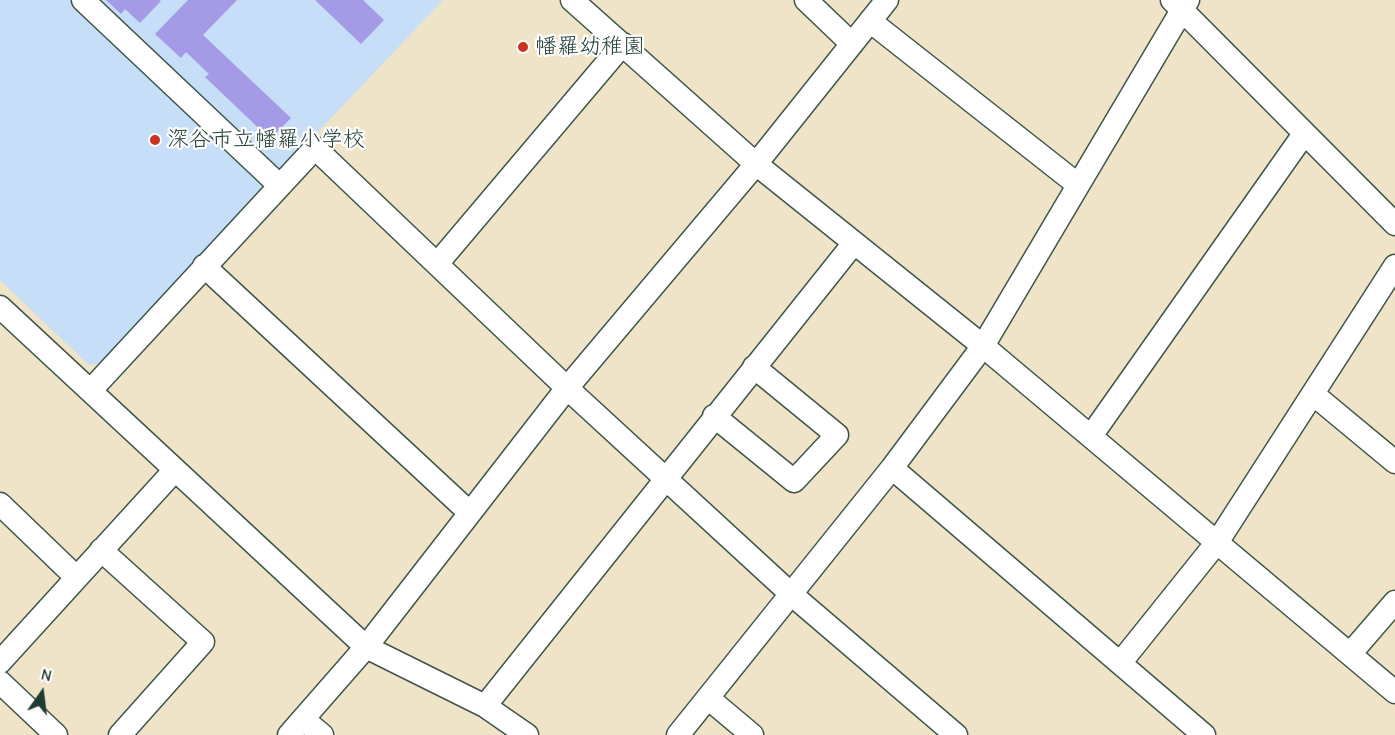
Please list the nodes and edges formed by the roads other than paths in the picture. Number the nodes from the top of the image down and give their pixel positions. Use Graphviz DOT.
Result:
graph roads {
  1 [pos="83,0"];
  2 [pos="572,0"];
  3 [pos="806,0"];
  4 [pos="887,0"];
  5 [pos="1180,3"];
  6 [pos="870,21"];
  7 [pos="623,44"];
  8 [pos="852,44"];
  9 [pos="1304,134"];
  10 [pos="756,164"];
  11 [pos="1077,184"];
  12 [pos="280,186"];
  13 [pos="1395,224"];
  14 [pos="854,243"];
  15 [pos="436,264"];
  16 [pos="204,266"];
  17 [pos="1395,266"];
  18 [pos="0,307"];
  19 [pos="983,346"];
  20 [pos="754,367"];
  21 [pos="567,388"];
  22 [pos="91,390"];
  23 [pos="1313,394"];
  24 [pos="714,416"];
  25 [pos="1091,436"];
  26 [pos="1395,462"];
  27 [pos="892,468"];
  28 [pos="174,471"];
  29 [pos="665,478"];
  30 [pos="0,504"];
  31 [pos="470,513"];
  32 [pos="1218,541"];
  33 [pos="102,550"];
  34 [pos="76,578"];
  35 [pos="791,594"];
  36 [pos="1395,602"];
  37 [pos="366,646"];
  38 [pos="1350,654"];
  39 [pos="0,662"];
  40 [pos="1121,662"];
  41 [pos="0,682"];
  42 [pos="1395,692"];
  43 [pos="708,698"];
  44 [pos="485,706"];
  45 [pos="296,727"];
  46 [pos="56,735"];
  47 [pos="120,735"];
  48 [pos="322,735"];
  49 [pos="527,735"];
  50 [pos="678,735"];
  51 [pos="752,735"];
  52 [pos="956,735"];
  53 [pos="1204,735"];
  1 -- 12 [label="street"];
  2 -- 7 [label="street"];
  3 -- 8 [label="street"];
  4 -- 6 [label="street"];
  5 -- 9 [label="street"];
  5 -- 11 [label="street"];
  6 -- 8 [label="street"];
  6 -- 11 [label="street"];
  7 -- 10 [label="street"];
  7 -- 15 [label="street"];
  8 -- 10 [label="street"];
  9 -- 13 [label="street"];
  9 -- 25 [label="street"];
  10 -- 14 [label="street"];
  10 -- 21 [label="street"];
  11 -- 19 [label="street"];
  12 -- 15 [label="street"];
  12 -- 16 [label="street"];
  14 -- 19 [label="street"];
  14 -- 20 [label="street"];
  15 -- 21 [label="street"];
  16 -- 22 [label="street"];
  16 -- 31 [label="street"];
  17 -- 23 [label="street"];
  18 -- 22 [label="street"];
  19 -- 25 [label="street"];
  19 -- 27 [label="street"];
  20 -- 24 [label="street"];
  20 -- 24 [label="street"];
  21 -- 29 [label="street"];
  21 -- 31 [label="street"];
  22 -- 28 [label="street"];
  23 -- 26 [label="street"];
  23 -- 32 [label="street"];
  24 -- 29 [label="street"];
  25 -- 32 [label="street"];
  27 -- 35 [label="street"];
  27 -- 40 [label="street"];
  28 -- 33 [label="street"];
  28 -- 37 [label="street"];
  29 -- 35 [label="street"];
  29 -- 44 [label="street"];
  30 -- 34 [label="street"];
  31 -- 37 [label="street"];
  32 -- 38 [label="street"];
  32 -- 40 [label="street"];
  33 -- 34 [label="street"];
  33 -- 47 [label="street"];
  34 -- 39 [label="street"];
  35 -- 43 [label="street"];
  35 -- 52 [label="street"];
  36 -- 38 [label="street"];
  37 -- 44 [label="street"];
  37 -- 45 [label="street"];
  38 -- 42 [label="street"];
  40 -- 53 [label="street"];
  41 -- 46 [label="street"];
  43 -- 50 [label="street"];
  43 -- 51 [label="street"];
  44 -- 49 [label="street"];
  45 -- 48 [label="street"];
}
